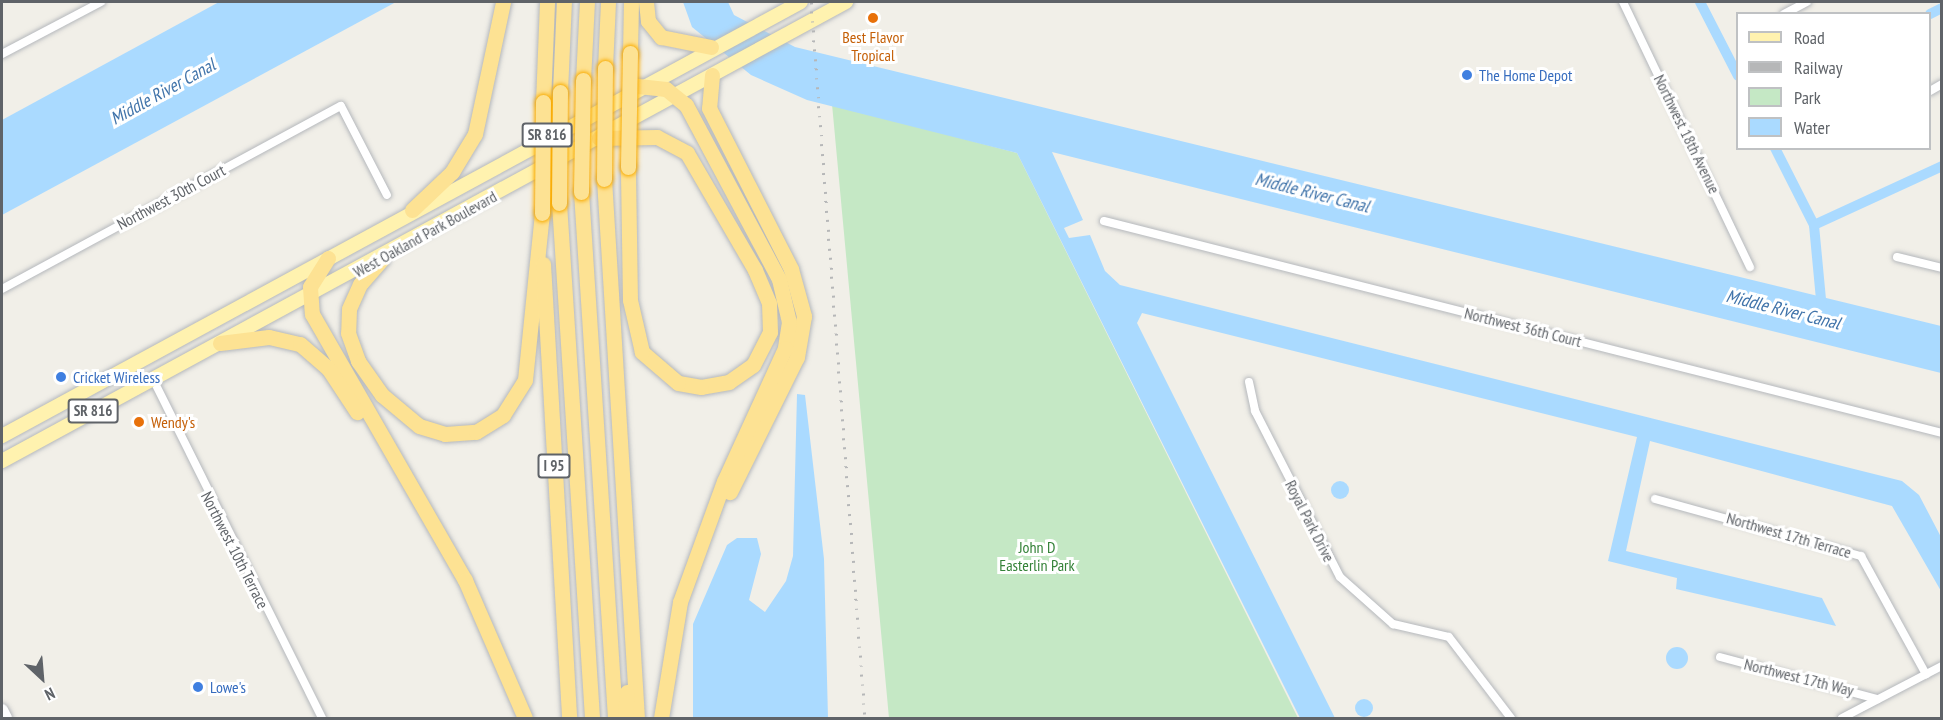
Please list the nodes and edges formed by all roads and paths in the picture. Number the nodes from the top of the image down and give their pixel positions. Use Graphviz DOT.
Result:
graph roads {
  1 [pos="101,2"];
  2 [pos="503,2"];
  3 [pos="547,2"];
  4 [pos="564,2"];
  5 [pos="587,2"];
  6 [pos="608,2"];
  7 [pos="631,2"];
  8 [pos="646,2"];
  9 [pos="846,2"];
  10 [pos="1623,2"];
  11 [pos="1807,2"];
  12 [pos="794,5"];
  13 [pos="1788,12"];
  14 [pos="711,47"];
  15 [pos="2,54"];
  16 [pos="717,72"];
  17 [pos="638,86"];
  18 [pos="676,95"];
  19 [pos="598,138"];
  20 [pos="387,195"];
  21 [pos="412,210"];
  22 [pos="542,213"];
  23 [pos="1104,221"];
  24 [pos="1896,257"];
  25 [pos="328,258"];
  26 [pos="382,259"];
  27 [pos="1750,267"];
  28 [pos="1941,268"];
  29 [pos="2,289"];
  30 [pos="308,298"];
  31 [pos="220,343"];
  32 [pos="170,344"];
  33 [pos="153,379"];
  34 [pos="1249,382"];
  35 [pos="1941,433"];
  36 [pos="2,436"];
  37 [pos="393,459"];
  38 [pos="2,461"];
  39 [pos="1655,499"];
  40 [pos="699,553"];
  41 [pos="631,644"];
  42 [pos="1720,657"];
  43 [pos="1941,666"];
  44 [pos="1926,674"];
  45 [pos="1877,699"];
  46 [pos="2,710"];
  47 [pos="6,718"];
  48 [pos="322,718"];
  49 [pos="525,718"];
  50 [pos="569,718"];
  51 [pos="592,718"];
  52 [pos="615,718"];
  53 [pos="625,718"];
  54 [pos="637,718"];
  55 [pos="661,718"];
  56 [pos="1511,718"];
  57 [pos="1842,718"];
  1 -- 15 [label="street"];
  2 -- 21 [label="highway"];
  3 -- 22 [label="highway, I 95, bridge"];
  4 -- 51 [label="highway, bridge"];
  5 -- 52 [label="highway, bridge"];
  6 -- 41 [label="highway, bridge"];
  7 -- 19 [label="highway, bridge"];
  8 -- 14 [label="highway"];
  9 -- 16 [label="main road, West Oakland Park Boulevard / SR 816"];
  10 -- 27 [label="street, Northwest 18th Avenue"];
  11 -- 13 [label="street"];
  12 -- 14 [label="main road, West Oakland Park Boulevard / SR 816"];
  14 -- 17 [label="main road, West Oakland Park Boulevard / SR 816"];
  16 -- 18 [label="main road, West Oakland Park Boulevard / SR 816"];
  16 -- 40 [label="highway"];
  17 -- 18 [label="highway"];
  17 -- 21 [label="main road, West Oakland Park Boulevard / SR 816"];
  18 -- 19 [label="main road, West Oakland Park Boulevard / SR 816"];
  18 -- 40 [label="highway"];
  19 -- 26 [label="main road, West Oakland Park Boulevard / SR 816"];
  20 -- 29 [label="street, Northwest 30th Court"];
  21 -- 25 [label="main road, West Oakland Park Boulevard / SR 816"];
  22 -- 26 [label="highway"];
  22 -- 50 [label="highway, I 95"];
  23 -- 35 [label="street, Northwest 36th Court"];
  24 -- 28 [label="street"];
  25 -- 30 [label="highway"];
  25 -- 32 [label="main road, West Oakland Park Boulevard / SR 816"];
  26 -- 30 [label="main road, West Oakland Park Boulevard / SR 816"];
  30 -- 31 [label="main road, West Oakland Park Boulevard / SR 816"];
  30 -- 37 [label="highway"];
  31 -- 33 [label="main road, West Oakland Park Boulevard / SR 816"];
  31 -- 37 [label="highway"];
  32 -- 33 [label="main road"];
  32 -- 36 [label="main road, West Oakland Park Boulevard / SR 816"];
  33 -- 38 [label="main road, West Oakland Park Boulevard / SR 816"];
  33 -- 48 [label="street, Northwest 10th Terrace"];
  34 -- 56 [label="street, Royal Park Drive"];
  37 -- 49 [label="highway"];
  39 -- 44 [label="street, Northwest 17th Terrace"];
  40 -- 55 [label="highway"];
  41 -- 53 [label="highway"];
  41 -- 54 [label="highway"];
  42 -- 45 [label="street, Northwest 17th Way"];
  43 -- 44 [label="street"];
  44 -- 45 [label="street"];
  45 -- 57 [label="street"];
  46 -- 47 [label="main road"];
}
